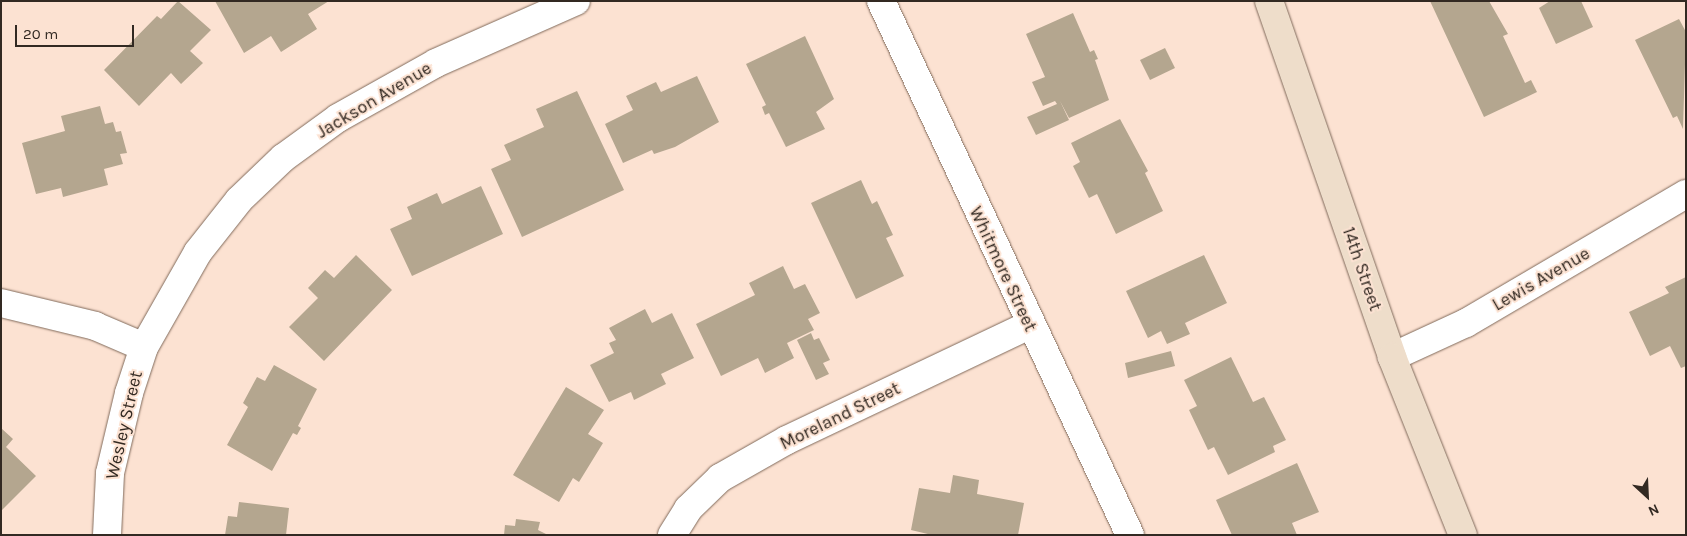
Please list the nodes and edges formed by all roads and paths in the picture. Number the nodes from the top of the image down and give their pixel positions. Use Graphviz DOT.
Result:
graph roads {
  1 [pos="576,1"];
  2 [pos="881,1"];
  3 [pos="1269,1"];
  4 [pos="1686,194"];
  5 [pos="1,303"];
  6 [pos="1029,325"];
  7 [pos="144,347"];
  8 [pos="1392,356"];
  9 [pos="107,535"];
  10 [pos="672,535"];
  11 [pos="1130,535"];
  12 [pos="1463,535"];
  1 -- 7 [label="street, Jackson Avenue"];
  2 -- 6 [label="street, Whitmore Street"];
  3 -- 8 [label="street, 14th Street"];
  4 -- 8 [label="street, Lewis Avenue"];
  5 -- 7 [label="street"];
  6 -- 10 [label="street, Moreland Street"];
  6 -- 11 [label="street, Whitmore Street"];
  7 -- 9 [label="street, Wesley Street"];
  8 -- 12 [label="street, 14th Street"];
}
